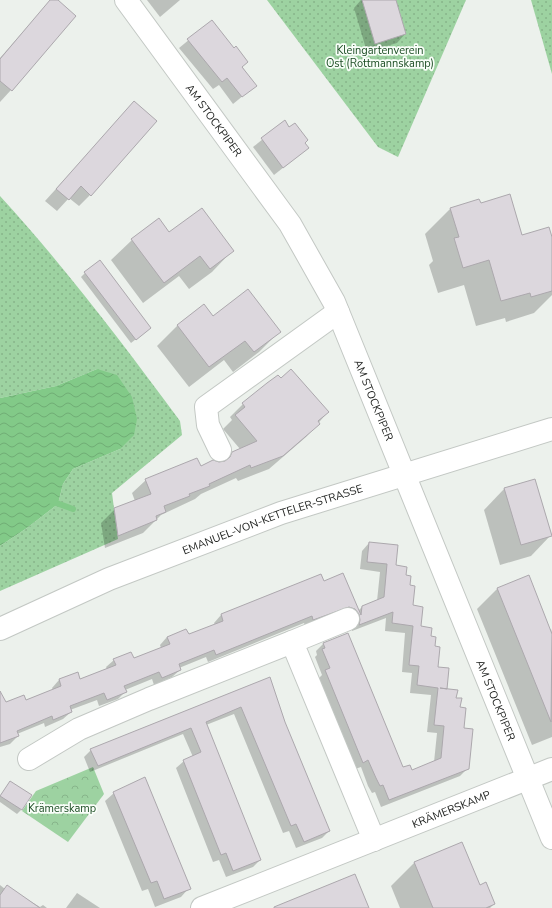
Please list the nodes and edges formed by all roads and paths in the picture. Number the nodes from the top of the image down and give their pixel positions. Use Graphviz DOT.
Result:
graph roads {
  1 [pos="126,0"];
  2 [pos="338,312"];
  3 [pos="552,428"];
  4 [pos="220,450"];
  5 [pos="403,474"];
  6 [pos="348,619"];
  7 [pos="0,630"];
  8 [pos="292,642"];
  9 [pos="29,759"];
  10 [pos="552,769"];
  11 [pos="527,777"];
  12 [pos="552,838"];
  13 [pos="374,840"];
  14 [pos="202,908"];
  1 -- 2 [label="street, AM STOCKPIPER"];
  2 -- 4 [label="street"];
  2 -- 5 [label="street, AM STOCKPIPER"];
  3 -- 5 [label="street, EMANUEL-VON-KETTELER-STRASSE"];
  5 -- 7 [label="street, EMANUEL-VON-KETTELER-STRASSE"];
  5 -- 11 [label="street, AM STOCKPIPER"];
  6 -- 8 [label="street"];
  8 -- 9 [label="street"];
  8 -- 13 [label="street"];
  10 -- 11 [label="street, KRÄMERSKAMP"];
  11 -- 12 [label="street, AM STOCKPIPER"];
  11 -- 13 [label="street, KRÄMERSKAMP"];
  13 -- 14 [label="street, KRÄMERSKAMP"];
}
